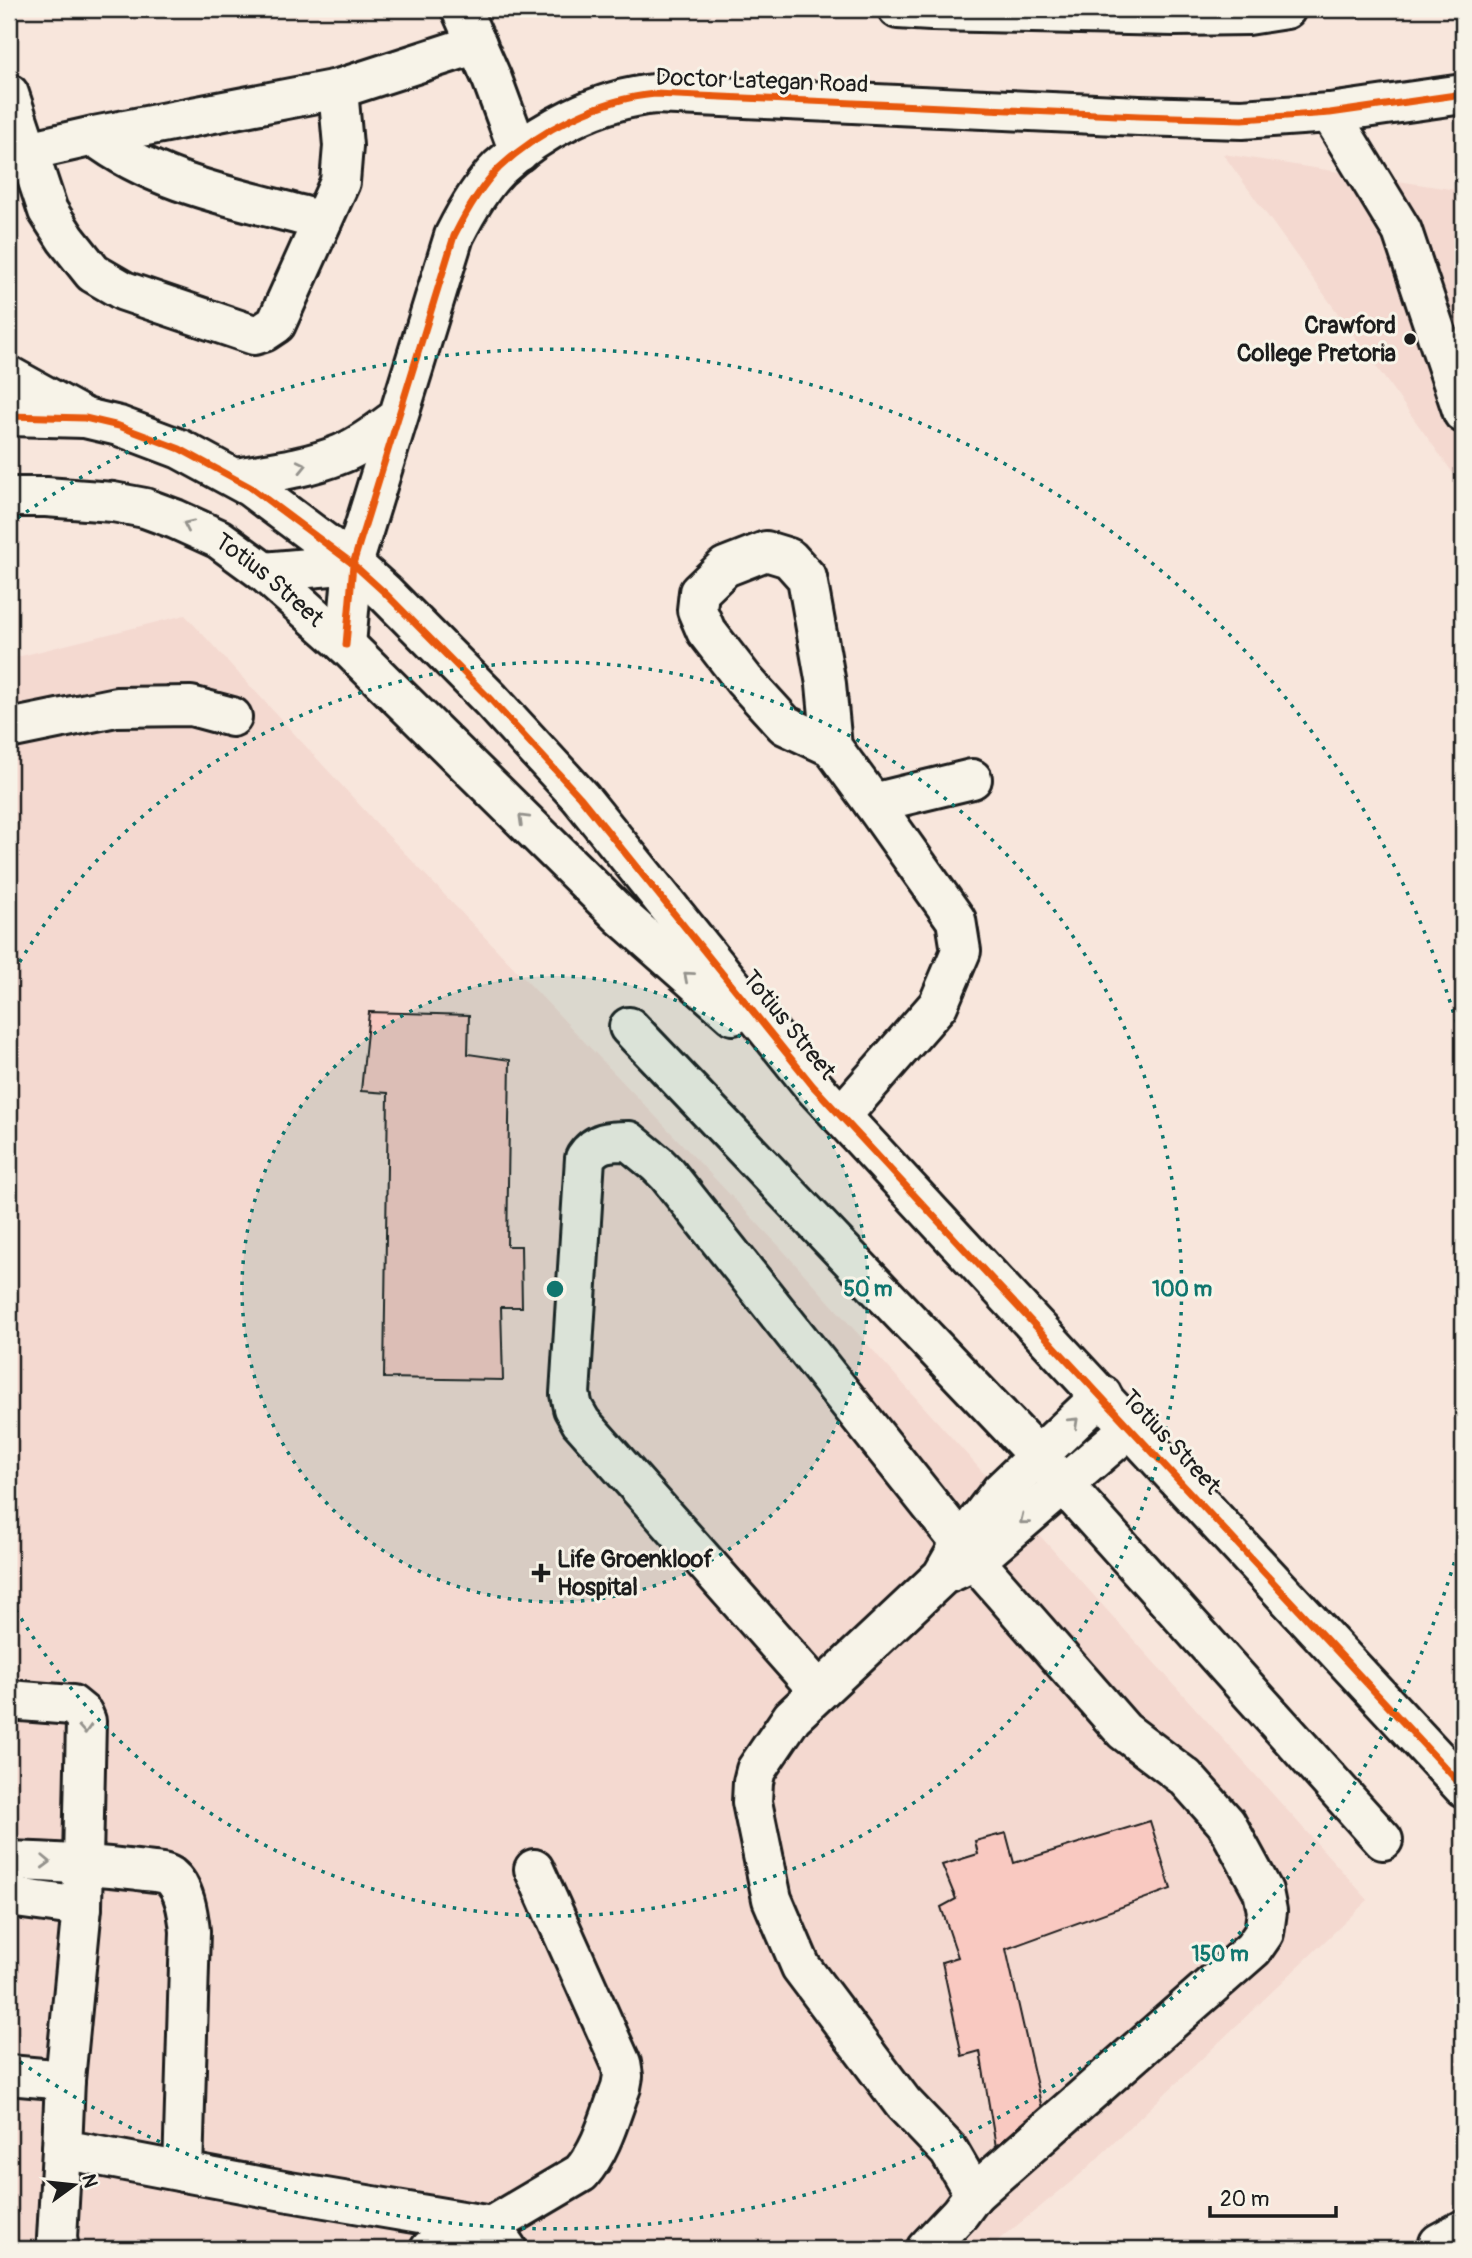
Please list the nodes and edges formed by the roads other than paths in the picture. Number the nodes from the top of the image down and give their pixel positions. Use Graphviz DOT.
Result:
graph roads {
  1 [pos="461,9"];
  2 [pos="898,9"];
  3 [pos="1286,9"];
  4 [pos="477,44"];
  5 [pos="338,89"];
  6 [pos="9,94"];
  7 [pos="1463,94"];
  8 [pos="1331,113"];
  9 [pos="94,136"];
  10 [pos="28,151"];
  11 [pos="519,152"];
  12 [pos="322,221"];
  13 [pos="9,376"];
  14 [pos="1463,413"];
  15 [pos="9,416"];
  16 [pos="85,418"];
  17 [pos="396,419"];
  18 [pos="235,478"];
  19 [pos="9,497"];
  20 [pos="353,564"];
  21 [pos="264,572"];
  22 [pos="346,645"];
  23 [pos="232,717"];
  24 [pos="9,729"];
  25 [pos="832,747"];
  26 [pos="972,779"];
  27 [pos="873,803"];
  28 [pos="629,1027"];
  29 [pos="813,1086"];
  30 [pos="841,1116"];
  31 [pos="1102,1395"];
  32 [pos="1131,1427"];
  33 [pos="1038,1456"];
  34 [pos="1063,1487"];
  35 [pos="959,1560"];
  36 [pos="819,1691"];
  37 [pos="9,1700"];
  38 [pos="1463,1787"];
  39 [pos="1383,1840"];
  40 [pos="9,1861"];
  41 [pos="84,1864"];
  42 [pos="534,1869"];
  43 [pos="9,1897"];
  44 [pos="82,1907"];
  45 [pos="9,2075"];
  46 [pos="65,2080"];
  47 [pos="62,2149"];
  48 [pos="183,2172"];
  49 [pos="974,2194"];
  50 [pos="499,2238"];
  51 [pos="59,2249"];
  52 [pos="430,2249"];
  53 [pos="926,2249"];
  1 -- 4 [label="street"];
  2 -- 3 [label="street"];
  4 -- 5 [label="street"];
  4 -- 11 [label="street"];
  5 -- 9 [label="street"];
  5 -- 12 [label="street"];
  6 -- 10 [label="street"];
  7 -- 8 [label="street, Doctor Lategan Road"];
  8 -- 11 [label="street, Doctor Lategan Road"];
  8 -- 14 [label="street"];
  9 -- 10 [label="street"];
  9 -- 12 [label="street"];
  10 -- 12 [label="street"];
  11 -- 17 [label="street, Doctor Lategan Road"];
  13 -- 16 [label="street"];
  15 -- 16 [label="street, Totius Street"];
  16 -- 18 [label="street, Totius Street"];
  18 -- 17 [label="street, one-way"];
  17 -- 20 [label="street, Doctor Lategan Road"];
  18 -- 20 [label="street, Totius Street"];
  21 -- 19 [label="street, Totius Street, one-way"];
  20 -- 21 [label="street"];
  20 -- 22 [label="street, Doctor Lategan Road"];
  20 -- 29 [label="street, Totius Street"];
  21 -- 22 [label="street, Totius Street"];
  29 -- 22 [label="street, Totius Street, one-way"];
  23 -- 24 [label="street"];
  25 -- 25 [label="street"];
  25 -- 27 [label="street"];
  26 -- 27 [label="street"];
  27 -- 30 [label="street"];
  28 -- 33 [label="street"];
  29 -- 30 [label="street, Totius Street"];
  30 -- 31 [label="street, Totius Street"];
  31 -- 32 [label="street, Totius Street"];
  33 -- 31 [label="street, one-way"];
  32 -- 34 [label="street"];
  32 -- 38 [label="street, Totius Street"];
  33 -- 34 [label="street"];
  33 -- 35 [label="street"];
  34 -- 35 [label="street, one-way"];
  34 -- 39 [label="street"];
  35 -- 36 [label="street"];
  35 -- 36 [label="street"];
  35 -- 49 [label="street"];
  36 -- 49 [label="street"];
  37 -- 41 [label="street, one-way"];
  40 -- 41 [label="street, one-way"];
  41 -- 44 [label="street"];
  41 -- 48 [label="street"];
  42 -- 50 [label="street"];
  43 -- 44 [label="street"];
  44 -- 46 [label="street"];
  45 -- 46 [label="street"];
  46 -- 47 [label="street"];
  47 -- 48 [label="street"];
  47 -- 51 [label="street"];
  48 -- 50 [label="street"];
  49 -- 53 [label="street"];
  50 -- 52 [label="street"];
}
